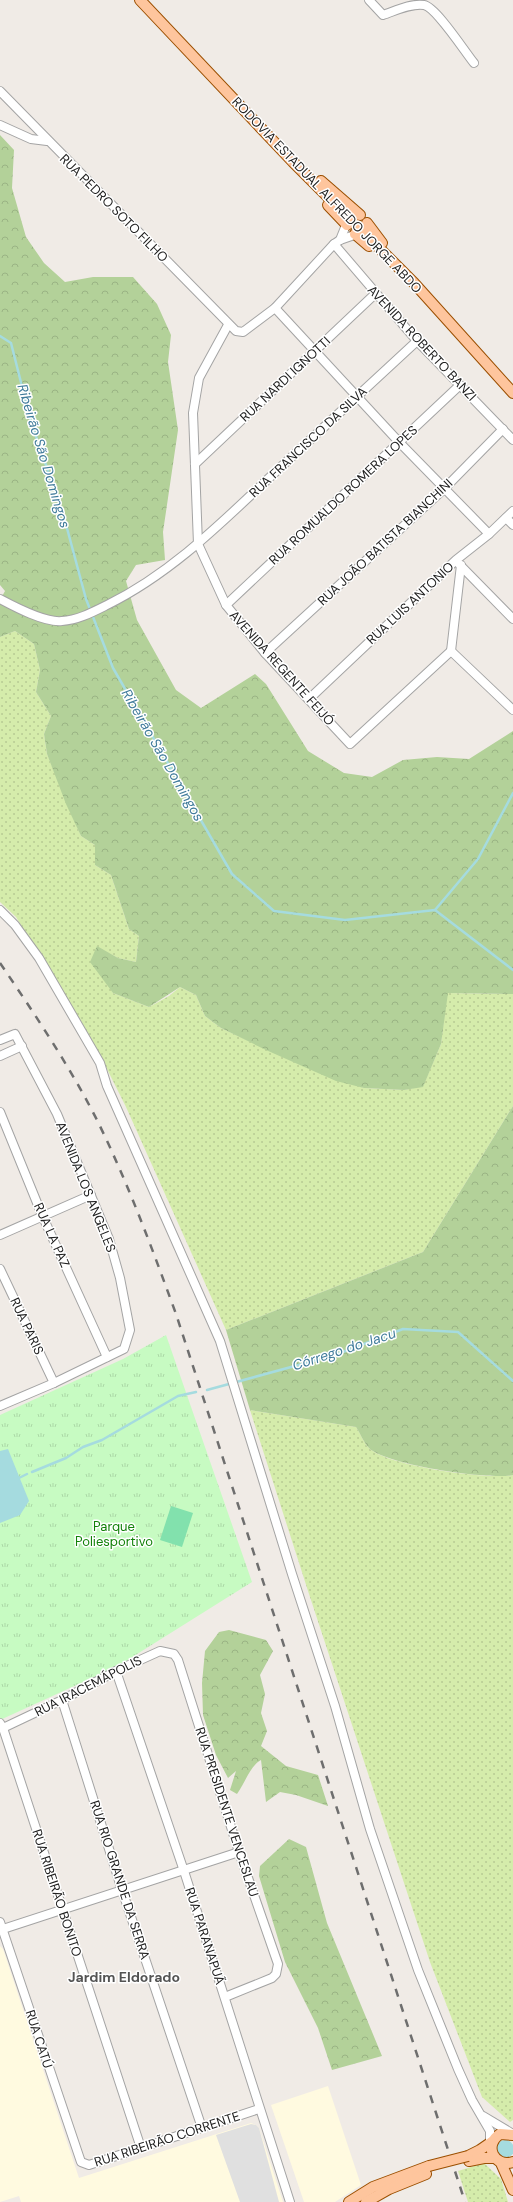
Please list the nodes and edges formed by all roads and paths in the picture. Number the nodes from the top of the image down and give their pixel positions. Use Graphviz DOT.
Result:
graph roads {
  1 [pos="140,0"];
  2 [pos="369,0"];
  3 [pos="474,63"];
  4 [pos="0,91"];
  5 [pos="0,125"];
  6 [pos="47,141"];
  7 [pos="293,162"];
  8 [pos="348,221"];
  9 [pos="361,226"];
  10 [pos="337,242"];
  11 [pos="375,294"];
  12 [pos="275,308"];
  13 [pos="228,325"];
  14 [pos="417,341"];
  15 [pos="315,352"];
  16 [pos="460,385"];
  17 [pos="513,393"];
  18 [pos="356,397"];
  19 [pos="503,429"];
  20 [pos="513,440"];
  21 [pos="399,442"];
  22 [pos="195,464"];
  23 [pos="445,488"];
  24 [pos="513,511"];
  25 [pos="506,518"];
  26 [pos="513,525"];
  27 [pos="489,534"];
  28 [pos="198,544"];
  29 [pos="458,562"];
  30 [pos="0,599"];
  31 [pos="226,605"];
  32 [pos="513,619"];
  33 [pos="451,651"];
  34 [pos="265,653"];
  35 [pos="309,699"];
  36 [pos="513,710"];
  37 [pos="0,910"];
  38 [pos="0,1040"];
  39 [pos="22,1046"];
  40 [pos="0,1056"];
  41 [pos="0,1112"];
  42 [pos="91,1195"];
  43 [pos="42,1215"];
  44 [pos="0,1235"];
  45 [pos="0,1269"];
  46 [pos="107,1357"];
  47 [pos="54,1383"];
  48 [pos="0,1406"];
  49 [pos="178,1660"];
  50 [pos="116,1671"];
  51 [pos="62,1700"];
  52 [pos="2,1726"];
  53 [pos="239,1852"];
  54 [pos="184,1871"];
  55 [pos="122,1890"];
  56 [pos="63,1910"];
  57 [pos="1,1927"];
  58 [pos="224,1997"];
  59 [pos="259,2109"];
  60 [pos="481,2114"];
  61 [pos="202,2128"];
  62 [pos="513,2134"];
  63 [pos="491,2142"];
  64 [pos="141,2148"];
  65 [pos="78,2157"];
  66 [pos="468,2159"];
  67 [pos="498,2160"];
  68 [pos="513,2162"];
  69 [pos="430,2169"];
  70 [pos="513,2190"];
  71 [pos="290,2202"];
  72 [pos="349,2202"];
  73 [pos="366,2202"];
  1 -- 7 [label="main road, RODOVIA ESTADUAL ALFREDO JORGE ABDO"];
  2 -- 3 [label="street"];
  4 -- 6 [label="street, RUA PEDRO SOTO FILHO"];
  5 -- 6 [label="street"];
  6 -- 13 [label="street, RUA PEDRO SOTO FILHO"];
  7 -- 8 [label="main road, RODOVIA ESTADUAL ALFREDO JORGE ABDO"];
  7 -- 9 [label="main road"];
  8 -- 9 [label="main road, RODOVIA ESTADUAL ALFREDO JORGE ABDO"];
  8 -- 9 [label="street"];
  8 -- 10 [label="street"];
  9 -- 10 [label="street"];
  9 -- 17 [label="main road, RODOVIA ESTADUAL ALFREDO JORGE ABDO"];
  10 -- 11 [label="street, AVENIDA ROBERTO BANZI"];
  10 -- 12 [label="street"];
  11 -- 14 [label="street, AVENIDA ROBERTO BANZI"];
  11 -- 15 [label="street, RUA NARDI IGNOTTI"];
  12 -- 13 [label="street"];
  12 -- 15 [label="street"];
  13 -- 22 [label="street, AVENIDA REGENTE FEIJÓ"];
  14 -- 16 [label="street, AVENIDA ROBERTO BANZI"];
  14 -- 18 [label="street, RUA FRANCISCO DA SILVA"];
  15 -- 18 [label="street"];
  15 -- 22 [label="street, RUA NARDI IGNOTTI"];
  16 -- 19 [label="street, AVENIDA ROBERTO BANZI"];
  16 -- 21 [label="street, RUA ROMUALDO ROMERA LOPES"];
  18 -- 21 [label="street"];
  18 -- 28 [label="street, RUA FRANCISCO DA SILVA"];
  19 -- 20 [label="street, AVENIDA ROBERTO BANZI"];
  19 -- 23 [label="street, RUA JOÃO BATISTA BIANCHINI"];
  21 -- 23 [label="street"];
  21 -- 31 [label="street, RUA ROMUALDO ROMERA LOPES"];
  22 -- 28 [label="street, AVENIDA REGENTE FEIJÓ"];
  23 -- 27 [label="street"];
  23 -- 34 [label="street, RUA JOÃO BATISTA BIANCHINI"];
  24 -- 25 [label="street, RUA LUIS ANTONIO"];
  25 -- 26 [label="street"];
  25 -- 27 [label="street, RUA LUIS ANTONIO"];
  27 -- 29 [label="street, RUA LUIS ANTONIO"];
  28 -- 30 [label="street, RUA FRANCISCO DA SILVA"];
  28 -- 31 [label="street, AVENIDA REGENTE FEIJÓ"];
  29 -- 32 [label="street"];
  29 -- 33 [label="street"];
  29 -- 35 [label="street, RUA LUIS ANTONIO"];
  31 -- 34 [label="street, AVENIDA REGENTE FEIJÓ"];
  33 -- 35 [label="street, AVENIDA REGENTE FEIJÓ"];
  33 -- 36 [label="street"];
  34 -- 35 [label="street, AVENIDA REGENTE FEIJÓ"];
  37 -- 60 [label="street"];
  38 -- 39 [label="street, AVENIDA LOS ANGELES"];
  39 -- 40 [label="street"];
  39 -- 42 [label="street, AVENIDA LOS ANGELES"];
  41 -- 43 [label="street, RUA LA PAZ"];
  42 -- 43 [label="street"];
  42 -- 46 [label="street, AVENIDA LOS ANGELES"];
  43 -- 44 [label="street"];
  43 -- 46 [label="street, RUA LA PAZ"];
  45 -- 47 [label="street, RUA PARIS"];
  46 -- 47 [label="street"];
  47 -- 48 [label="street"];
  49 -- 50 [label="street, RUA IRACEMÁPOLIS"];
  49 -- 53 [label="street, RUA PRESIDENTE VENCESLAU"];
  50 -- 51 [label="street, RUA IRACEMÁPOLIS"];
  50 -- 54 [label="street, RUA PARANAPUÃ"];
  51 -- 52 [label="street, RUA IRACEMÁPOLIS"];
  51 -- 55 [label="street, RUA RIO GRANDE DA SERRA"];
  52 -- 56 [label="street, RUA RIBEIRÃO BONITO"];
  53 -- 54 [label="street"];
  53 -- 58 [label="street, RUA PRESIDENTE VENCESLAU"];
  54 -- 55 [label="street"];
  54 -- 58 [label="street, RUA PARANAPUÃ"];
  55 -- 56 [label="street"];
  55 -- 61 [label="street, RUA RIO GRANDE DA SERRA"];
  56 -- 57 [label="street"];
  56 -- 64 [label="street, RUA RIBEIRÃO BONITO"];
  57 -- 65 [label="street, RUA CATÚ"];
  58 -- 59 [label="street, RUA PARANAPUÃ"];
  59 -- 61 [label="street, RUA RIBEIRÃO CORRENTE"];
  59 -- 71 [label="street, RUA PARANAPUÃ"];
  60 -- 62 [label="street"];
  60 -- 63 [label="street"];
  61 -- 64 [label="street, RUA RIBEIRÃO CORRENTE"];
  62 -- 63 [label="main road"];
  63 -- 66 [label="main road"];
  63 -- 67 [label="main road"];
  64 -- 65 [label="street, RUA RIBEIRÃO CORRENTE"];
  66 -- 67 [label="main road"];
  66 -- 69 [label="main road"];
  67 -- 68 [label="main road"];
  67 -- 70 [label="main road"];
  69 -- 72 [label="main road"];
  69 -- 73 [label="main road"];
}
